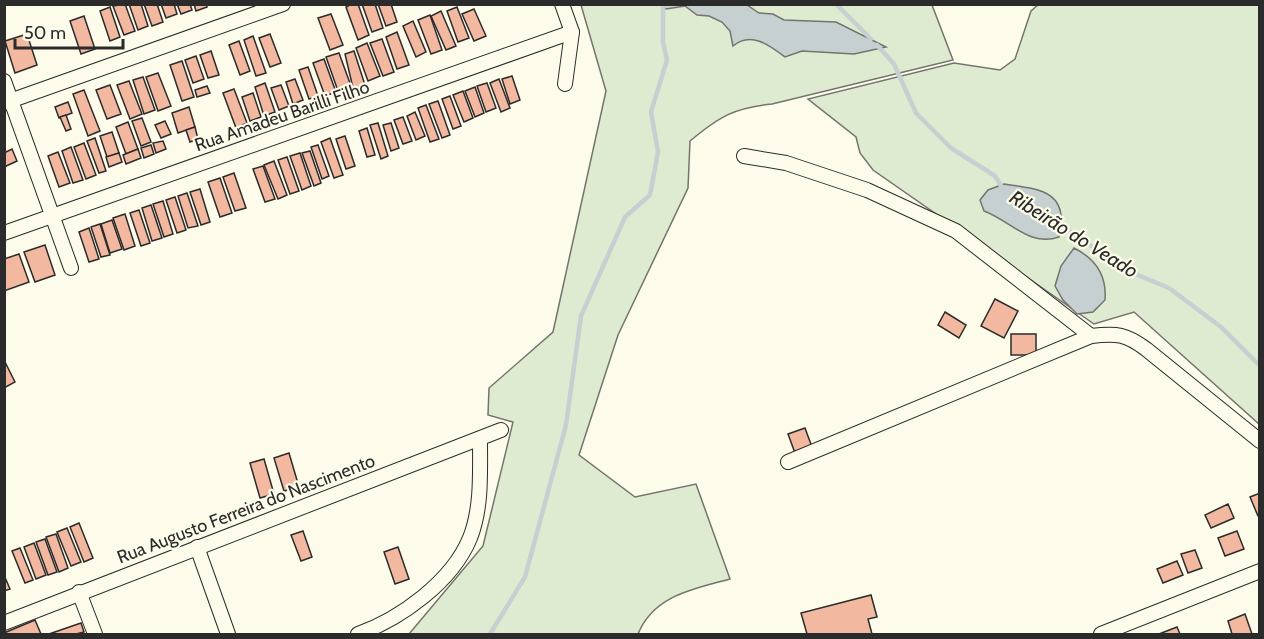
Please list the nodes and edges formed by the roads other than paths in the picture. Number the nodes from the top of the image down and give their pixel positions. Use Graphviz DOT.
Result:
graph roads {
  1 [pos="283,4"];
  2 [pos="562,4"];
  3 [pos="572,32"];
  4 [pos="4,81"];
  5 [pos="565,84"];
  6 [pos="8,102"];
  7 [pos="744,156"];
  8 [pos="52,216"];
  9 [pos="4,233"];
  10 [pos="71,268"];
  11 [pos="1091,336"];
  12 [pos="501,430"];
  13 [pos="480,439"];
  14 [pos="1260,441"];
  15 [pos="788,462"];
  16 [pos="197,547"];
  17 [pos="1260,571"];
  18 [pos="79,592"];
  19 [pos="4,623"];
  20 [pos="95,634"];
  21 [pos="228,634"];
  22 [pos="357,634"];
  23 [pos="1101,634"];
  1 -- 6 [label="street"];
  2 -- 3 [label="street"];
  3 -- 5 [label="street"];
  3 -- 8 [label="street, Rua Amadeu Barilli Filho"];
  4 -- 6 [label="street"];
  6 -- 8 [label="street"];
  7 -- 11 [label="street"];
  8 -- 9 [label="street, Rua Amadeu Barilli Filho"];
  8 -- 10 [label="street"];
  11 -- 14 [label="street"];
  11 -- 15 [label="street"];
  12 -- 13 [label="street, Rua Augusto Ferreira do Nascimento"];
  13 -- 16 [label="street, Rua Augusto Ferreira do Nascimento"];
  13 -- 22 [label="street"];
  16 -- 18 [label="street, Rua Augusto Ferreira do Nascimento"];
  16 -- 21 [label="street"];
  17 -- 23 [label="street"];
  18 -- 19 [label="street, Rua Augusto Ferreira do Nascimento"];
  18 -- 20 [label="street"];
}
